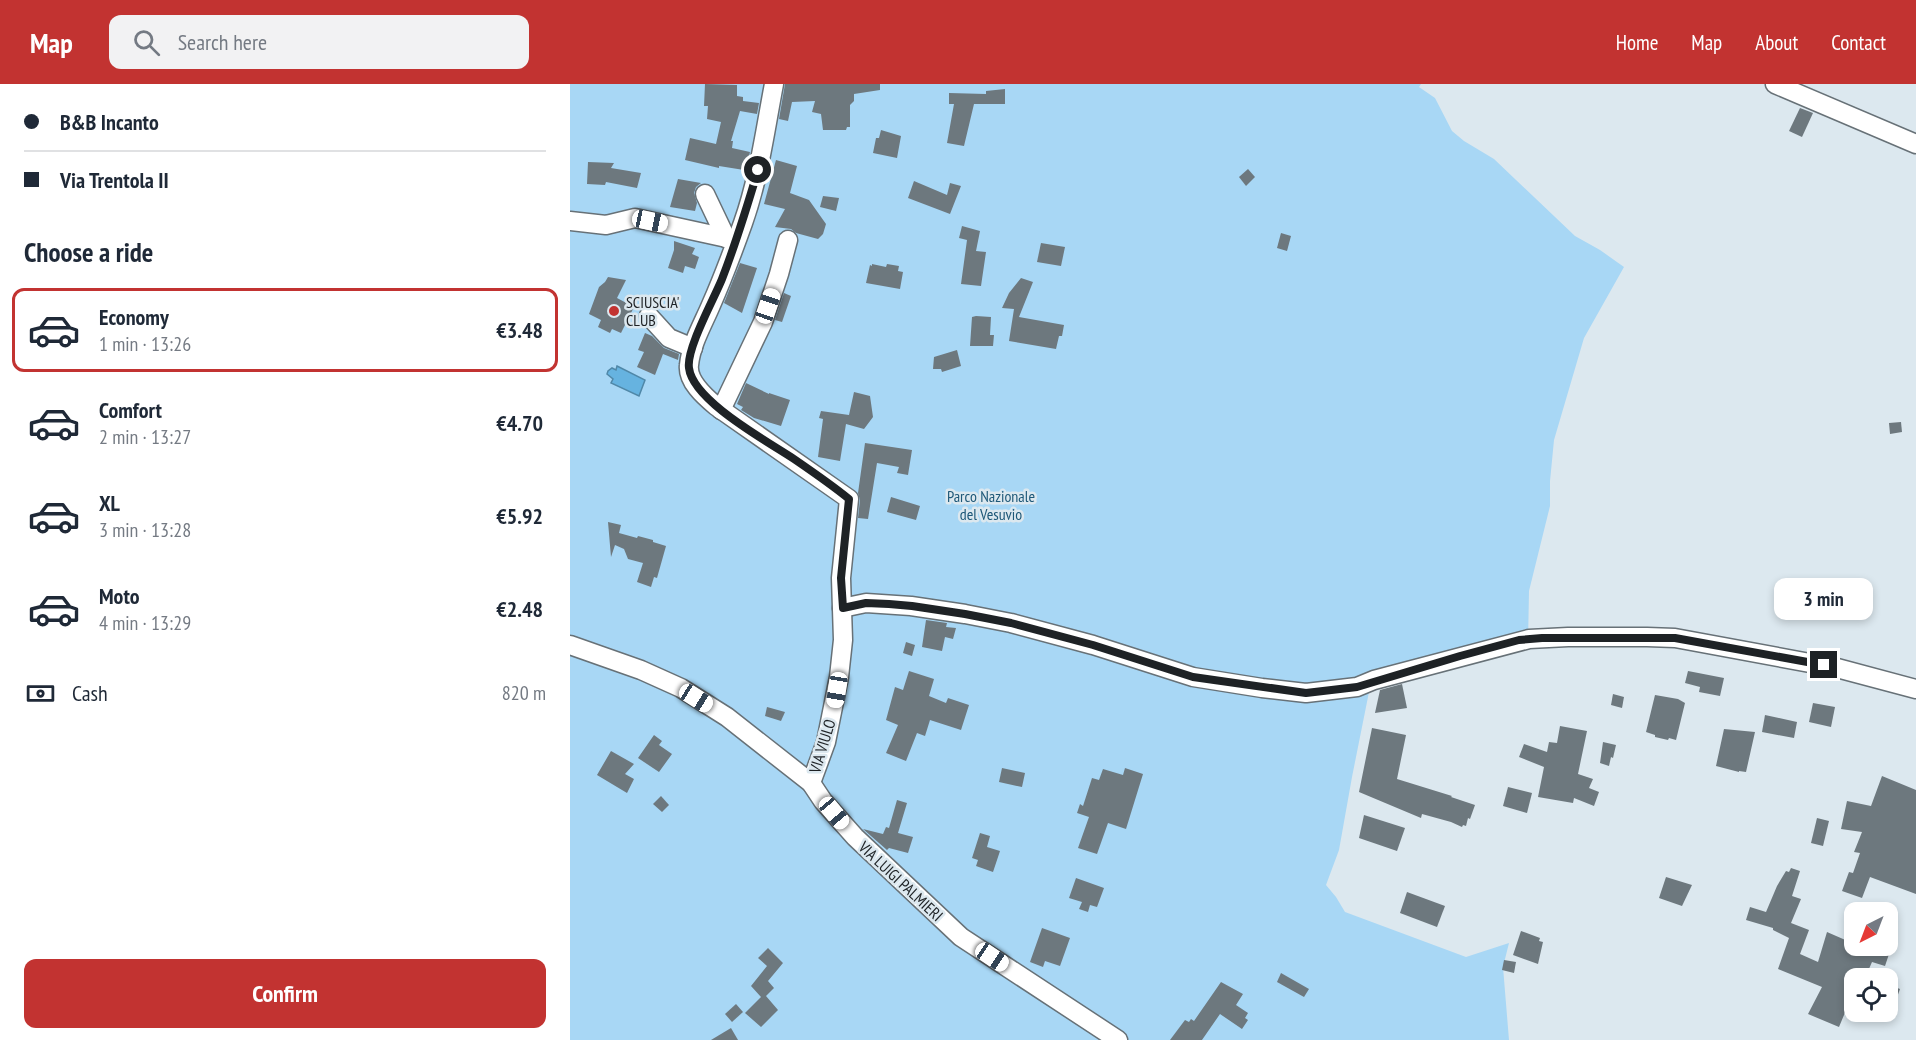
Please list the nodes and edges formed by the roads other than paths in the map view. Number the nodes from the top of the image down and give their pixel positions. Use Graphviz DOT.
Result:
graph roads {
  1 [pos="774,84"];
  2 [pos="1775,84"];
  3 [pos="1916,144"];
  4 [pos="705,194"];
  5 [pos="570,221"];
  6 [pos="731,239"];
  7 [pos="788,240"];
  8 [pos="649,316"];
  9 [pos="693,348"];
  10 [pos="721,410"];
  11 [pos="843,608"];
  12 [pos="570,645"];
  13 [pos="1916,689"];
  14 [pos="811,783"];
  15 [pos="1118,1040"];
  1 -- 6 [label="street, VIA VIULO"];
  2 -- 3 [label="street"];
  4 -- 6 [label="street"];
  5 -- 6 [label="street"];
  6 -- 9 [label="street, VIA VIULO"];
  7 -- 10 [label="street"];
  8 -- 9 [label="street"];
  9 -- 10 [label="street, VIA VIULO"];
  10 -- 11 [label="street, VIA VIULO"];
  11 -- 13 [label="street"];
  11 -- 14 [label="street, VIA VIULO"];
  12 -- 14 [label="street, VIA LUIGI PALMIERI"];
  14 -- 15 [label="street, VIA LUIGI PALMIERI"];
}
